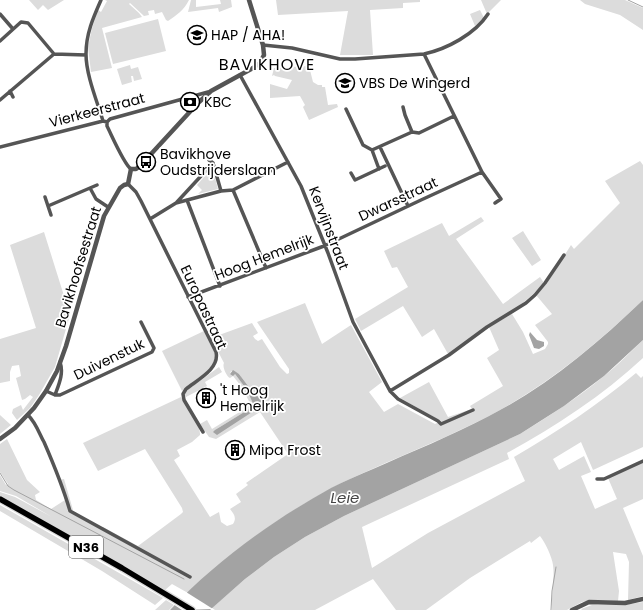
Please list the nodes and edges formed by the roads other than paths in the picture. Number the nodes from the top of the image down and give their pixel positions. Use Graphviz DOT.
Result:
graph roads {
  1 [pos="101,0"];
  2 [pos="249,0"];
  3 [pos="0,14"];
  4 [pos="488,14"];
  5 [pos="13,29"];
  6 [pos="0,41"];
  7 [pos="264,45"];
  8 [pos="54,54"];
  9 [pos="424,54"];
  10 [pos="86,55"];
  11 [pos="240,75"];
  12 [pos="10,91"];
  13 [pos="201,96"];
  14 [pos="13,97"];
  15 [pos="0,100"];
  16 [pos="403,107"];
  17 [pos="346,109"];
  18 [pos="454,116"];
  19 [pos="105,122"];
  20 [pos="412,132"];
  21 [pos="0,147"];
  22 [pos="380,147"];
  23 [pos="372,150"];
  24 [pos="209,160"];
  25 [pos="288,162"];
  26 [pos="213,163"];
  27 [pos="385,166"];
  28 [pos="131,169"];
  29 [pos="379,169"];
  30 [pos="482,172"];
  31 [pos="351,173"];
  32 [pos="128,184"];
  33 [pos="97,185"];
  34 [pos="90,188"];
  35 [pos="233,190"];
  36 [pos="222,191"];
  37 [pos="45,197"];
  38 [pos="187,200"];
  39 [pos="176,203"];
  40 [pos="495,204"];
  41 [pos="48,206"];
  42 [pos="408,206"];
  43 [pos="108,207"];
  44 [pos="51,215"];
  45 [pos="150,219"];
  46 [pos="324,246"];
  47 [pos="564,256"];
  48 [pos="266,268"];
  49 [pos="220,286"];
  50 [pos="188,297"];
  51 [pos="141,322"];
  52 [pos="60,361"];
  53 [pos="46,391"];
  54 [pos="390,391"];
  55 [pos="55,395"];
  56 [pos="472,410"];
  57 [pos="28,415"];
  58 [pos="203,432"];
  59 [pos="0,439"];
  60 [pos="643,461"];
  61 [pos="597,479"];
  62 [pos="0,499"];
  63 [pos="190,577"];
  64 [pos="643,599"];
  65 [pos="192,610"];
  66 [pos="572,610"];
  1 -- 10 [label="street"];
  2 -- 7 [label="street"];
  3 -- 5 [label="street"];
  4 -- 9 [label="street"];
  5 -- 6 [label="street"];
  5 -- 8 [label="street"];
  7 -- 9 [label="street"];
  7 -- 11 [label="street"];
  8 -- 10 [label="street"];
  8 -- 12 [label="street"];
  9 -- 18 [label="street"];
  10 -- 19 [label="street"];
  11 -- 13 [label="street"];
  11 -- 25 [label="street, Kervijnstraat"];
  12 -- 14 [label="street"];
  12 -- 15 [label="street"];
  13 -- 19 [label="street, Vierkeerstraat"];
  13 -- 28 [label="street"];
  16 -- 20 [label="street"];
  17 -- 23 [label="street"];
  18 -- 20 [label="street"];
  18 -- 30 [label="street"];
  19 -- 21 [label="street, Vierkeerstraat"];
  19 -- 28 [label="street"];
  20 -- 22 [label="street"];
  22 -- 23 [label="street"];
  22 -- 42 [label="street"];
  23 -- 29 [label="street"];
  24 -- 26 [label="street"];
  25 -- 35 [label="street"];
  25 -- 46 [label="street, Kervijnstraat"];
  26 -- 36 [label="street"];
  26 -- 39 [label="street"];
  27 -- 29 [label="street"];
  28 -- 32 [label="street"];
  29 -- 31 [label="street"];
  30 -- 40 [label="street"];
  30 -- 42 [label="street, Dwarsstraat"];
  32 -- 43 [label="street, Bavikhoofsestraat"];
  32 -- 45 [label="street, Europastraat"];
  33 -- 34 [label="street"];
  34 -- 41 [label="street"];
  34 -- 43 [label="street"];
  35 -- 36 [label="street"];
  35 -- 48 [label="street"];
  36 -- 38 [label="street"];
  37 -- 41 [label="street"];
  38 -- 39 [label="street"];
  38 -- 49 [label="street"];
  39 -- 45 [label="street"];
  41 -- 44 [label="street"];
  42 -- 46 [label="street, Dwarsstraat"];
  43 -- 52 [label="street, Bavikhoofsestraat"];
  45 -- 50 [label="street, Europastraat"];
  46 -- 48 [label="street, Hoog Hemelrijk"];
  46 -- 54 [label="street, Kervijnstraat"];
  47 -- 54 [label="street"];
  48 -- 49 [label="street, Hoog Hemelrijk"];
  49 -- 50 [label="street, Hoog Hemelrijk"];
  50 -- 58 [label="street, Europastraat"];
  51 -- 55 [label="street, Duivenstuk"];
  52 -- 53 [label="street, Bavikhoofsestraat"];
  52 -- 55 [label="street, Bavikhoofsestraat"];
  53 -- 55 [label="street"];
  53 -- 57 [label="street, Bavikhoofsestraat"];
  54 -- 56 [label="street, Kervijnstraat"];
  57 -- 59 [label="street, Bavikhoofsestraat"];
  57 -- 63 [label="street"];
  60 -- 61 [label="street"];
  62 -- 65 [label="main road, N36"];
  64 -- 66 [label="street"];
}
